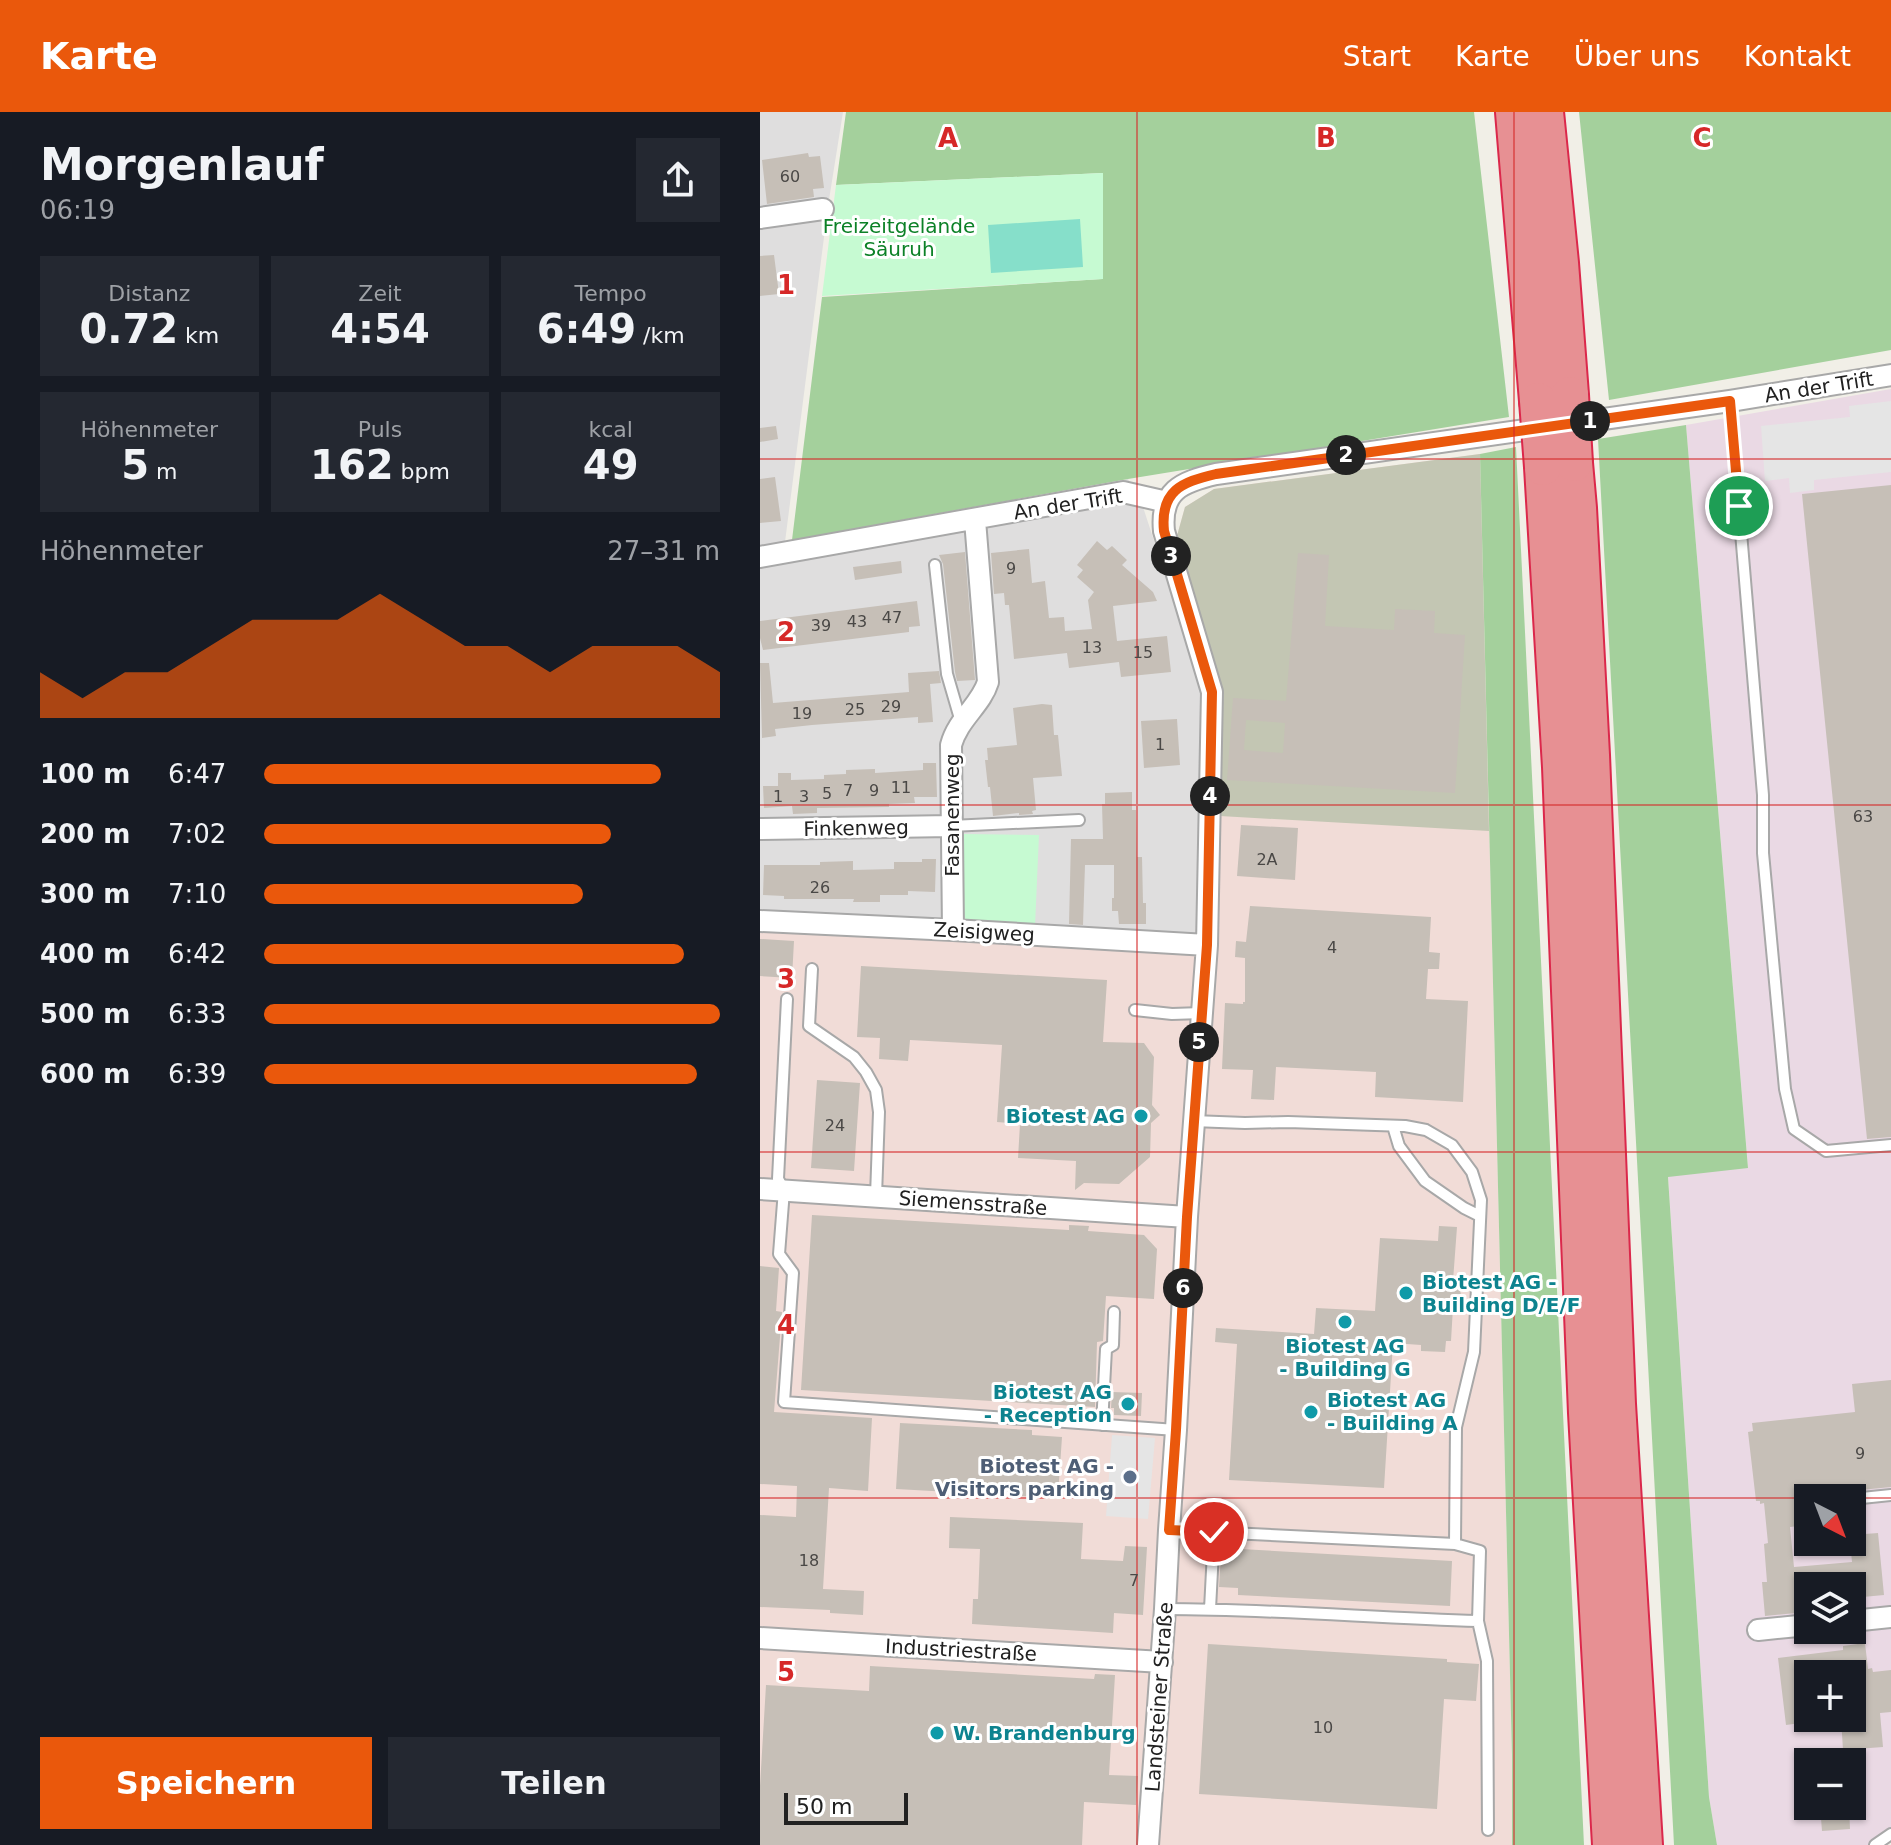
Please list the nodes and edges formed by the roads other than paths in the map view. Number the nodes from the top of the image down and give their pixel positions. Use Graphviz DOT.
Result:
graph roads {
  1 [pos="1514,112"];
  2 [pos="1545,112"];
  3 [pos="823,209"];
  4 [pos="760,218"];
  5 [pos="1891,375"];
  6 [pos="1554,398"];
  7 [pos="1730,401"];
  8 [pos="1558,465"];
  9 [pos="1167,502"];
  10 [pos="975,520"];
  11 [pos="760,557"];
  12 [pos="935,565"];
  13 [pos="961,722"];
  14 [pos="1079,820"];
  15 [pos="951,826"];
  16 [pos="760,829"];
  17 [pos="760,921"];
  18 [pos="953,930"];
  19 [pos="1207,945"];
  20 [pos="812,969"];
  21 [pos="787,999"];
  22 [pos="1135,1010"];
  23 [pos="1202,1013"];
  24 [pos="1193,1121"];
  25 [pos="1393,1126"];
  26 [pos="1891,1145"];
  27 [pos="760,1189"];
  28 [pos="784,1190"];
  29 [pos="876,1196"];
  30 [pos="1480,1216"];
  31 [pos="1187,1217"];
  32 [pos="1114,1312"];
  33 [pos="1102,1425"];
  34 [pos="1176,1430"];
  35 [pos="1891,1495"];
  36 [pos="1866,1498"];
  37 [pos="1169,1530"];
  38 [pos="1214,1532"];
  39 [pos="1455,1544"];
  40 [pos="1165,1609"];
  41 [pos="1210,1609"];
  42 [pos="1891,1617"];
  43 [pos="1866,1620"];
  44 [pos="1478,1621"];
  45 [pos="1794,1626"];
  46 [pos="1758,1630"];
  47 [pos="760,1638"];
  48 [pos="1162,1662"];
  49 [pos="1488,1830"];
  50 [pos="1891,1834"];
  51 [pos="1148,1845"];
  52 [pos="1611,1845"];
  53 [pos="1644,1845"];
  54 [pos="1875,1845"];
  1 -- 6 [label="highway"];
  2 -- 6 [label="highway"];
  3 -- 4 [label="street"];
  5 -- 7 [label="street, An der Trift"];
  6 -- 8 [label="highway, bridge"];
  7 -- 9 [label="street, An der Trift"];
  7 -- 26 [label="lane"];
  8 -- 52 [label="highway"];
  8 -- 53 [label="highway"];
  9 -- 10 [label="street, An der Trift"];
  9 -- 19 [label="street, Landsteiner Straße"];
  10 -- 11 [label="street, An der Trift"];
  10 -- 13 [label="street, Fasanenweg"];
  12 -- 13 [label="lane"];
  13 -- 15 [label="street, Fasanenweg"];
  14 -- 15 [label="lane"];
  15 -- 16 [label="street, Finkenweg"];
  15 -- 18 [label="street, Fasanenweg"];
  17 -- 18 [label="street, Zeisigweg"];
  18 -- 19 [label="street, Zeisigweg"];
  19 -- 23 [label="street, Landsteiner Straße"];
  20 -- 29 [label="lane"];
  21 -- 28 [label="lane"];
  22 -- 23 [label="lane"];
  23 -- 24 [label="street, Landsteiner Straße"];
  24 -- 25 [label="lane"];
  24 -- 31 [label="street, Landsteiner Straße"];
  25 -- 30 [label="lane"];
  25 -- 30 [label="lane"];
  27 -- 28 [label="street, Siemensstraße"];
  28 -- 29 [label="street, Siemensstraße"];
  28 -- 33 [label="lane"];
  29 -- 31 [label="street, Siemensstraße"];
  30 -- 39 [label="lane"];
  31 -- 34 [label="street, Landsteiner Straße"];
  32 -- 33 [label="lane"];
  33 -- 34 [label="lane"];
  34 -- 37 [label="street, Landsteiner Straße"];
  35 -- 36 [label="lane"];
  37 -- 38 [label="lane"];
  37 -- 40 [label="street, Landsteiner Straße"];
  38 -- 39 [label="lane"];
  38 -- 41 [label="lane"];
  39 -- 44 [label="lane"];
  40 -- 41 [label="lane"];
  40 -- 48 [label="street, Landsteiner Straße"];
  41 -- 44 [label="lane"];
  42 -- 43 [label="street"];
  44 -- 49 [label="lane"];
  45 -- 46 [label="street"];
  47 -- 48 [label="street, Industriestraße"];
  48 -- 51 [label="street, Landsteiner Straße"];
  50 -- 54 [label="lane"];
}
